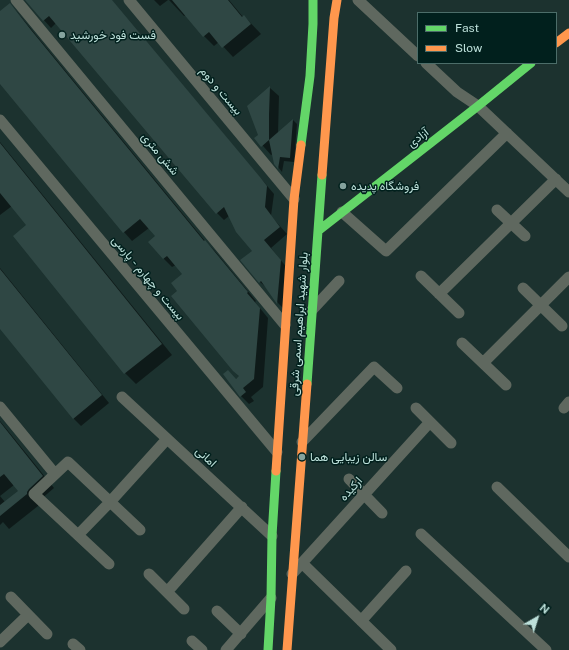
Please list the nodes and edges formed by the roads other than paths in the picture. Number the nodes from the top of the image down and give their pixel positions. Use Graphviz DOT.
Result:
graph roads {
  1 [pos="16,0"];
  2 [pos="129,0"];
  3 [pos="313,0"];
  4 [pos="337,0"];
  5 [pos="358,0"];
  6 [pos="569,33"];
  7 [pos="557,42"];
  8 [pos="417,55"];
  9 [pos="427,64"];
  10 [pos="531,64"];
  11 [pos="478,106"];
  12 [pos="0,120"];
  13 [pos="508,133"];
  14 [pos="556,179"];
  15 [pos="569,192"];
  16 [pos="294,200"];
  17 [pos="497,210"];
  18 [pos="342,212"];
  19 [pos="511,223"];
  20 [pos="318,231"];
  21 [pos="525,236"];
  22 [pos="420,276"];
  23 [pos="569,277"];
  24 [pos="339,281"];
  25 [pos="523,288"];
  26 [pos="439,294"];
  27 [pos="540,306"];
  28 [pos="312,310"];
  29 [pos="459,313"];
  30 [pos="285,325"];
  31 [pos="562,326"];
  32 [pos="462,343"];
  33 [pos="483,363"];
  34 [pos="506,385"];
  35 [pos="397,388"];
  36 [pos="122,397"];
  37 [pos="0,407"];
  38 [pos="416,408"];
  39 [pos="430,422"];
  40 [pos="167,439"];
  41 [pos="302,442"];
  42 [pos="451,443"];
  43 [pos="277,452"];
  44 [pos="55,474"];
  45 [pos="349,479"];
  46 [pos="497,487"];
  47 [pos="364,494"];
  48 [pos="110,502"];
  49 [pos="242,507"];
  50 [pos="382,513"];
  51 [pos="140,530"];
  52 [pos="421,534"];
  53 [pos="78,535"];
  54 [pos="272,536"];
  55 [pos="569,557"];
  56 [pos="302,563"];
  57 [pos="109,564"];
  58 [pos="406,571"];
  59 [pos="149,574"];
  60 [pos="292,574"];
  61 [pos="167,592"];
  62 [pos="11,597"];
  63 [pos="271,598"];
  64 [pos="184,609"];
  65 [pos="217,611"];
  66 [pos="28,615"];
  67 [pos="361,621"];
  68 [pos="48,634"];
  69 [pos="241,634"];
  70 [pos="192,641"];
  71 [pos="0,642"];
  72 [pos="202,650"];
  73 [pos="226,650"];
  74 [pos="268,650"];
  75 [pos="287,650"];
  76 [pos="392,650"];
  77 [pos="546,650"];
  1 -- 30 [label="street, شش متری"];
  2 -- 16 [label="street, بیست و دوم"];
  3 -- 16 [label="main road, بلوار شهید ابراهیم اسمی شرقی"];
  4 -- 20 [label="main road, بلوار شهید ابراهیم اسمی شرقی"];
  5 -- 8 [label="street"];
  6 -- 7 [label="main road"];
  9 -- 11 [label="street"];
  10 -- 11 [label="main road, آزادی"];
  11 -- 13 [label="street"];
  11 -- 18 [label="main road, آزادی"];
  12 -- 43 [label="street, بیست و چهارم - پارسی"];
  13 -- 14 [label="street"];
  13 -- 18 [label="street"];
  14 -- 15 [label="street"];
  14 -- 19 [label="street"];
  16 -- 30 [label="main road, بلوار شهید ابراهیم اسمی شرقی"];
  17 -- 19 [label="street"];
  18 -- 20 [label="main road, آزادی"];
  19 -- 21 [label="street"];
  19 -- 26 [label="street"];
  20 -- 28 [label="main road, بلوار شهید ابراهیم اسمی شرقی"];
  22 -- 26 [label="street"];
  23 -- 27 [label="street"];
  24 -- 28 [label="street"];
  25 -- 27 [label="street"];
  26 -- 29 [label="street"];
  27 -- 31 [label="street"];
  27 -- 33 [label="street"];
  28 -- 41 [label="main road, بلوار شهید ابراهیم اسمی شرقی"];
  30 -- 43 [label="main road, بلوار شهید ابراهیم اسمی شرقی"];
  32 -- 33 [label="street"];
  33 -- 34 [label="street"];
  35 -- 41 [label="street"];
  36 -- 40 [label="street, امانی"];
  37 -- 44 [label="street"];
  38 -- 39 [label="street"];
  39 -- 42 [label="street"];
  39 -- 47 [label="street, ارکیده"];
  40 -- 48 [label="street"];
  40 -- 49 [label="street, امانی"];
  41 -- 60 [label="main road, بلوار شهید ابراهیم اسمی شرقی"];
  43 -- 54 [label="main road, بلوار شهید ابراهیم اسمی شرقی"];
  44 -- 48 [label="street"];
  44 -- 53 [label="street"];
  45 -- 47 [label="street"];
  46 -- 55 [label="street"];
  47 -- 50 [label="street"];
  47 -- 56 [label="street, ارکیده"];
  48 -- 51 [label="street"];
  48 -- 53 [label="street"];
  49 -- 54 [label="street, امانی"];
  49 -- 61 [label="street"];
  52 -- 77 [label="street"];
  53 -- 57 [label="street"];
  54 -- 63 [label="main road, بلوار شهید ابراهیم اسمی شرقی"];
  56 -- 60 [label="street, ارکیده"];
  56 -- 67 [label="street"];
  58 -- 67 [label="street"];
  59 -- 61 [label="street"];
  60 -- 75 [label="main road, بلوار شهید ابراهیم اسمی شرقی"];
  61 -- 64 [label="street"];
  62 -- 66 [label="street"];
  63 -- 69 [label="street"];
  63 -- 74 [label="main road, بلوار شهید ابراهیم اسمی شرقی"];
  65 -- 69 [label="street"];
  66 -- 68 [label="street"];
  66 -- 71 [label="street"];
  67 -- 76 [label="street"];
  69 -- 73 [label="street"];
  70 -- 72 [label="street"];
}
